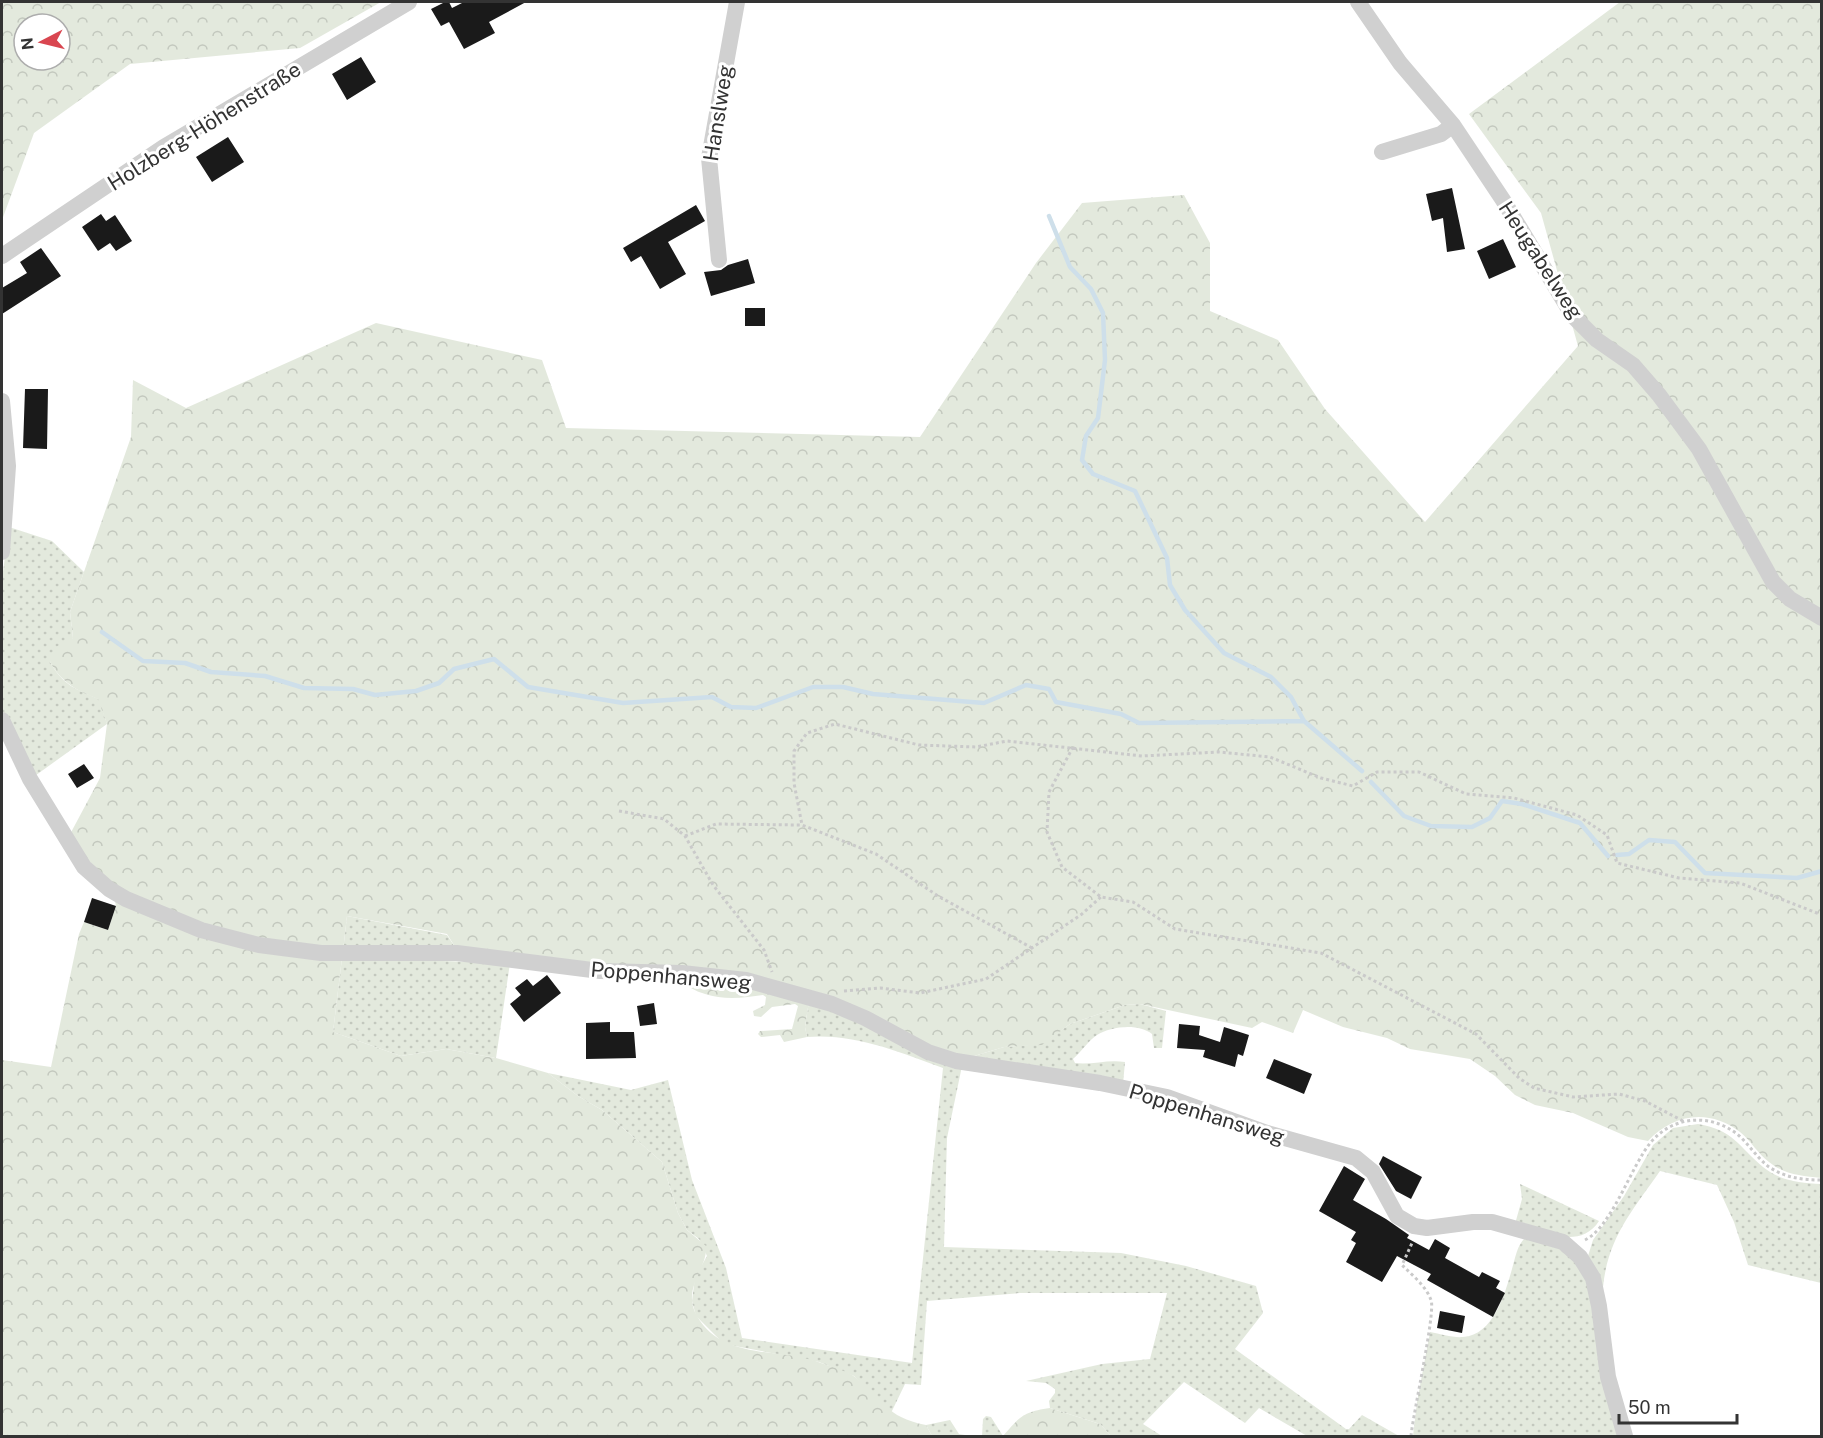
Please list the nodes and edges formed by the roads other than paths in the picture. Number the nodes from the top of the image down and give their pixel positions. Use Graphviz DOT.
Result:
graph roads {
  1 [pos="409,2"];
  2 [pos="736,2"];
  3 [pos="1358,2"];
  4 [pos="1453,125"];
  5 [pos="1382,152"];
  6 [pos="2,256"];
  7 [pos="719,260"];
  8 [pos="2,401"];
  9 [pos="2,552"];
  10 [pos="1821,618"];
  11 [pos="2,720"];
  12 [pos="1625,1437"];
  1 -- 6 [label="street, Holzberg-Höhenstraße"];
  2 -- 7 [label="street, Hanslweg"];
  3 -- 4 [label="street, Heugabelweg"];
  4 -- 5 [label="street"];
  4 -- 10 [label="street, Heugabelweg"];
  8 -- 9 [label="street"];
  11 -- 12 [label="street, Poppenhansweg"];
}
